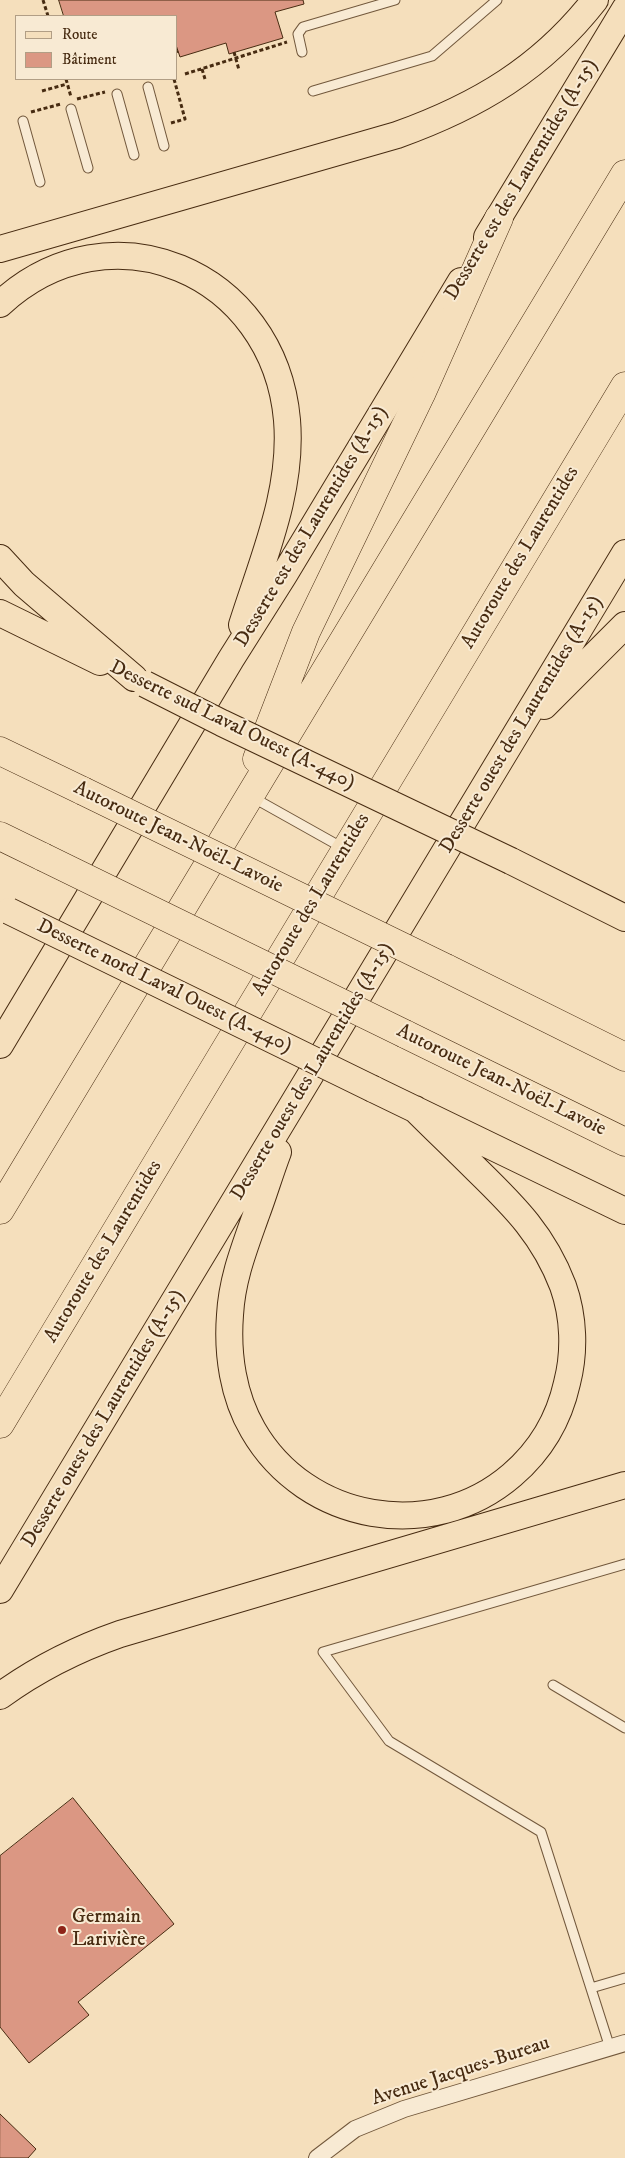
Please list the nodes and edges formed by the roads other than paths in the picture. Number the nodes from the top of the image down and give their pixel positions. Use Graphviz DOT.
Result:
graph roads {
  1 [pos="396,0"];
  2 [pos="497,0"];
  3 [pos="595,0"];
  4 [pos="625,9"];
  5 [pos="302,52"];
  6 [pos="148,87"];
  7 [pos="313,91"];
  8 [pos="117,94"];
  9 [pos="67,106"];
  10 [pos="23,122"];
  11 [pos="164,146"];
  12 [pos="134,155"];
  13 [pos="88,168"];
  14 [pos="625,174"];
  15 [pos="40,182"];
  16 [pos="499,218"];
  17 [pos="0,249"];
  18 [pos="0,304"];
  19 [pos="625,386"];
  20 [pos="625,553"];
  21 [pos="0,558"];
  22 [pos="0,613"];
  23 [pos="625,625"];
  24 [pos="231,659"];
  25 [pos="140,681"];
  26 [pos="516,735"];
  27 [pos="0,751"];
  28 [pos="247,794"];
  29 [pos="0,836"];
  30 [pos="346,849"];
  31 [pos="563,886"];
  32 [pos="625,899"];
  33 [pos="4,909"];
  34 [pos="625,918"];
  35 [pos="0,1045"];
  36 [pos="625,1057"];
  37 [pos="293,1106"];
  38 [pos="415,1109"];
  39 [pos="625,1142"];
  40 [pos="0,1210"];
  41 [pos="625,1211"];
  42 [pos="0,1424"];
  43 [pos="625,1485"];
  44 [pos="625,1564"];
  45 [pos="0,1590"];
  46 [pos="553,1685"];
  47 [pos="0,1696"];
  48 [pos="625,1728"];
  49 [pos="625,1978"];
  50 [pos="591,1988"];
  51 [pos="617,2046"];
  52 [pos="318,2158"];
  1 -- 5 [label="lane"];
  2 -- 7 [label="lane"];
  3 -- 17 [label="main road"];
  4 -- 16 [label="main road, Desserte est des Laurentides (A-15)"];
  6 -- 11 [label="lane"];
  8 -- 12 [label="lane"];
  9 -- 13 [label="lane"];
  10 -- 15 [label="lane"];
  14 -- 28 [label="highway"];
  16 -- 24 [label="main road, Desserte est des Laurentides (A-15)"];
  16 -- 28 [label="highway"];
  18 -- 24 [label="main road"];
  19 -- 30 [label="highway, Autoroute des Laurentides"];
  20 -- 26 [label="main road, Desserte ouest des Laurentides (A-15)"];
  21 -- 25 [label="main road"];
  22 -- 25 [label="main road, Desserte sud Laval Ouest (A-440)"];
  23 -- 26 [label="main road"];
  24 -- 35 [label="main road, Desserte est des Laurentides (A-15)"];
  25 -- 31 [label="main road, Desserte sud Laval Ouest (A-440), bridge"];
  26 -- 37 [label="main road, Desserte ouest des Laurentides (A-15)"];
  27 -- 36 [label="highway, Autoroute Jean-Noël-Lavoie, bridge"];
  28 -- 30 [label="lane"];
  28 -- 40 [label="highway"];
  29 -- 39 [label="highway, Autoroute Jean-Noël-Lavoie, bridge"];
  30 -- 42 [label="highway, Autoroute des Laurentides"];
  31 -- 32 [label="main road"];
  31 -- 34 [label="main road, Desserte sud Laval Ouest (A-440)"];
  33 -- 38 [label="main road, Desserte nord Laval Ouest (A-440), bridge"];
  37 -- 38 [label="main road"];
  37 -- 45 [label="main road, Desserte ouest des Laurentides (A-15)"];
  38 -- 41 [label="main road, Desserte nord Laval Ouest (A-440)"];
  43 -- 47 [label="main road"];
  44 -- 50 [label="lane"];
  46 -- 48 [label="lane"];
  49 -- 50 [label="lane"];
  50 -- 51 [label="lane"];
  51 -- 52 [label="street, Avenue Jacques-Bureau"];
}
